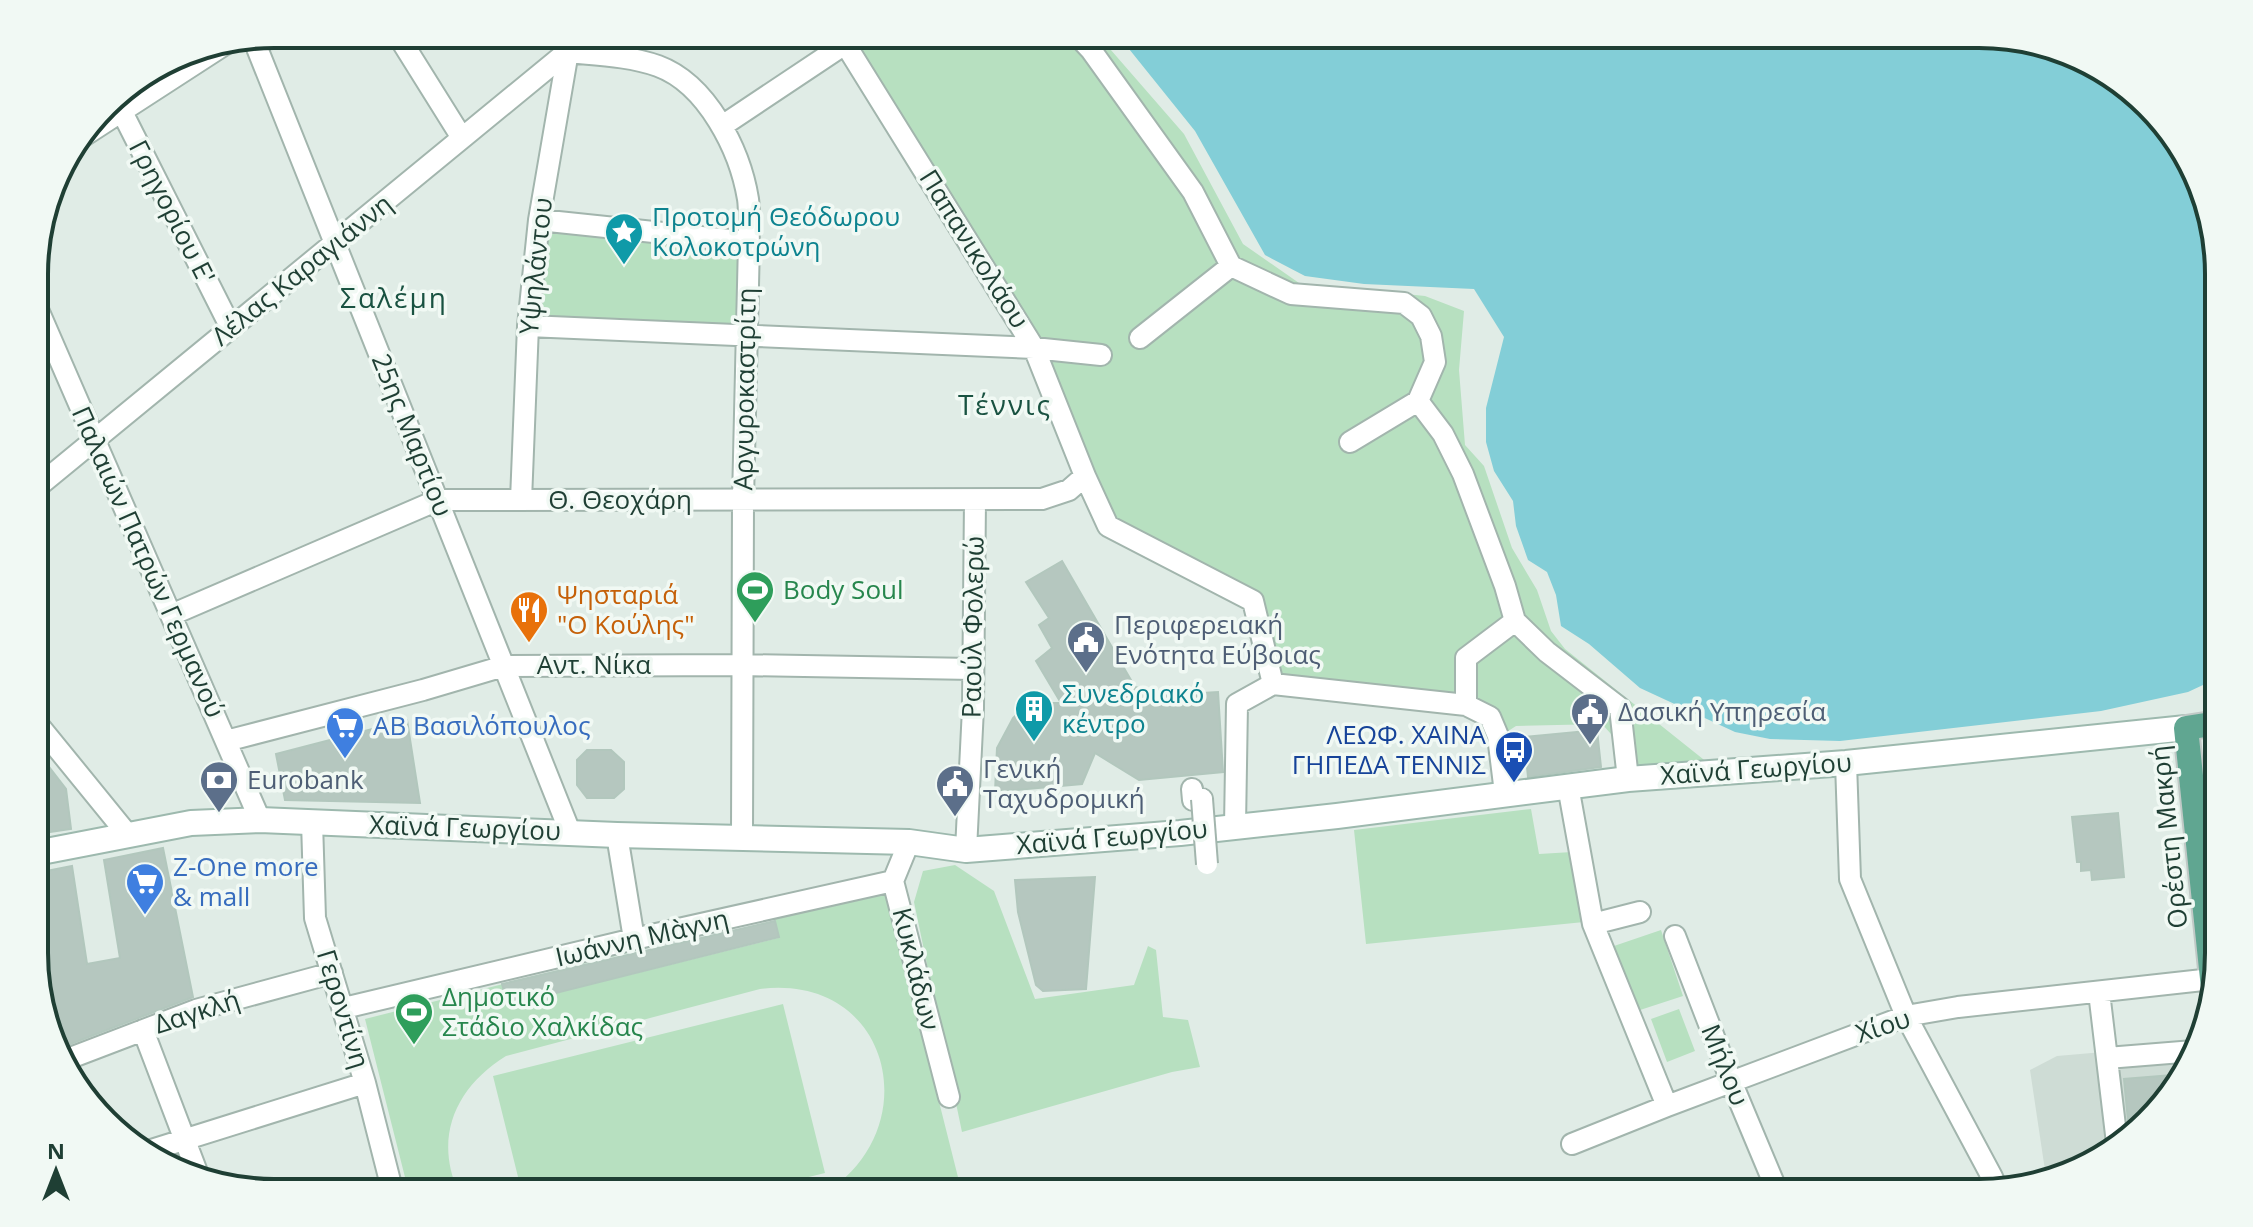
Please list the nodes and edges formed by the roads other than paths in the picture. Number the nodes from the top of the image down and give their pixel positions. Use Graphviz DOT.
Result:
graph roads {
  1 [pos="406,48"];
  2 [pos="563,48"];
  3 [pos="568,48"];
  4 [pos="590,48"];
  5 [pos="830,48"];
  6 [pos="848,48"];
  7 [pos="1089,48"];
  8 [pos="257,49"];
  9 [pos="187,66"];
  10 [pos="138,94"];
  11 [pos="120,109"];
  12 [pos="722,126"];
  13 [pos="462,138"];
  14 [pos="539,220"];
  15 [pos="749,242"];
  16 [pos="335,243"];
  17 [pos="1231,266"];
  18 [pos="528,326"];
  19 [pos="231,328"];
  20 [pos="48,333"];
  21 [pos="746,335"];
  22 [pos="1140,338"];
  23 [pos="1034,348"];
  24 [pos="1101,355"];
  25 [pos="1418,401"];
  26 [pos="94,440"];
  27 [pos="1350,442"];
  28 [pos="1085,476"];
  29 [pos="48,478"];
  30 [pos="438,500"];
  31 [pos="521,500"];
  32 [pos="743,500"];
  33 [pos="975,500"];
  34 [pos="171,615"];
  35 [pos="1515,621"];
  36 [pos="741,665"];
  37 [pos="504,666"];
  38 [pos="973,669"];
  39 [pos="1273,684"];
  40 [pos="1466,705"];
  41 [pos="2205,725"];
  42 [pos="2186,728"];
  43 [pos="48,737"];
  44 [pos="226,741"];
  45 [pos="1846,763"];
  46 [pos="1628,779"];
  47 [pos="1568,786"];
  48 [pos="1192,789"];
  49 [pos="1505,793"];
  50 [pos="260,820"];
  51 [pos="312,822"];
  52 [pos="1235,826"];
  53 [pos="570,832"];
  54 [pos="128,835"];
  55 [pos="617,835"];
  56 [pos="742,837"];
  57 [pos="909,842"];
  58 [pos="966,850"];
  59 [pos="48,851"];
  60 [pos="1207,864"];
  61 [pos="893,881"];
  62 [pos="1640,912"];
  63 [pos="2205,914"];
  64 [pos="1593,924"];
  65 [pos="1675,936"];
  66 [pos="634,939"];
  67 [pos="332,973"];
  68 [pos="2203,984"];
  69 [pos="2099,992"];
  70 [pos="344,1008"];
  71 [pos="1906,1016"];
  72 [pos="143,1030"];
  73 [pos="2182,1052"];
  74 [pos="74,1057"];
  75 [pos="2107,1058"];
  76 [pos="1731,1081"];
  77 [pos="365,1083"];
  78 [pos="949,1097"];
  79 [pos="1667,1106"];
  80 [pos="2116,1132"];
  81 [pos="185,1139"];
  82 [pos="1572,1144"];
  83 [pos="159,1147"];
  84 [pos="194,1164"];
  85 [pos="389,1179"];
  86 [pos="1772,1179"];
  87 [pos="1992,1179"];
  1 -- 13 [label="street"];
  2 -- 13 [label="street, Λέλας Καραγιάννη"];
  3 -- 14 [label="street, Υψηλάντου"];
  4 -- 12 [label="street, Αργυροκαστρίτη"];
  5 -- 12 [label="street"];
  6 -- 23 [label="street, Παπανικολάου"];
  7 -- 17 [label="street"];
  8 -- 16 [label="street, 25ης Μαρτίου"];
  9 -- 10 [label="street"];
  11 -- 19 [label="street, Γρηγορίου Ε'"];
  12 -- 15 [label="street, Αργυροκαστρίτη"];
  13 -- 16 [label="street, Λέλας Καραγιάννη"];
  14 -- 15 [label="street"];
  14 -- 18 [label="street, Υψηλάντου"];
  15 -- 21 [label="street, Αργυροκαστρίτη"];
  16 -- 19 [label="street, Λέλας Καραγιάννη"];
  16 -- 30 [label="street, 25ης Μαρτίου"];
  17 -- 22 [label="street"];
  17 -- 25 [label="street"];
  18 -- 21 [label="street"];
  18 -- 31 [label="street, Υψηλάντου"];
  19 -- 26 [label="street, Λέλας Καραγιάννη"];
  20 -- 26 [label="street, Παλαιών Πατρών Γερμανού"];
  21 -- 23 [label="street"];
  21 -- 32 [label="street, Αργυροκαστρίτη"];
  23 -- 24 [label="street"];
  23 -- 28 [label="street, Παπανικολάου"];
  25 -- 27 [label="street"];
  25 -- 35 [label="street"];
  26 -- 29 [label="street, Λέλας Καραγιάννη"];
  26 -- 34 [label="street, Παλαιών Πατρών Γερμανού"];
  28 -- 33 [label="street, Θ. Θεοχάρη"];
  28 -- 39 [label="street, Παπανικολάου"];
  30 -- 31 [label="street, Θ. Θεοχάρη"];
  30 -- 34 [label="street, Θ. Θεοχάρη"];
  30 -- 37 [label="street, 25ης Μαρτίου"];
  31 -- 32 [label="street, Θ. Θεοχάρη"];
  32 -- 33 [label="street, Θ. Θεοχάρη"];
  32 -- 36 [label="street, Αργυροκαστρίτη"];
  33 -- 38 [label="street, Ραούλ Φολερώ"];
  34 -- 44 [label="street, Παλαιών Πατρών Γερμανού"];
  35 -- 40 [label="street"];
  35 -- 46 [label="street"];
  36 -- 37 [label="street, Αντ. Νίκα"];
  36 -- 38 [label="street, Αντ. Νίκα"];
  36 -- 56 [label="street, Αργυροκαστρίτη"];
  37 -- 44 [label="street, Αντ. Νίκα"];
  37 -- 53 [label="street, 25ης Μαρτίου"];
  38 -- 58 [label="street, Ραούλ Φολερώ"];
  39 -- 40 [label="street"];
  39 -- 52 [label="street"];
  40 -- 49 [label="street"];
  41 -- 42 [label="main road"];
  42 -- 45 [label="main road, Χαϊνά Γεωργίου"];
  42 -- 63 [label="main road, Ορέστη Μακρή"];
  43 -- 54 [label="street"];
  44 -- 50 [label="street, Παλαιών Πατρών Γερμανού"];
  45 -- 46 [label="main road, Χαϊνά Γεωργίου"];
  45 -- 71 [label="street"];
  46 -- 47 [label="main road, Χαϊνά Γεωργίου"];
  47 -- 49 [label="main road, Χαϊνά Γεωργίου"];
  47 -- 64 [label="street"];
  48 -- 60 [label="street, bridge"];
  49 -- 52 [label="main road, Χαϊνά Γεωργίου"];
  50 -- 51 [label="main road, Χαϊνά Γεωργίου"];
  50 -- 54 [label="main road, Χαϊνά Γεωργίου"];
  51 -- 53 [label="main road, Χαϊνά Γεωργίου"];
  51 -- 67 [label="street, Γεροντίνη"];
  52 -- 58 [label="main road, Χαϊνά Γεωργίου"];
  53 -- 55 [label="main road, Χαϊνά Γεωργίου"];
  54 -- 59 [label="main road, Χαϊνά Γεωργίου"];
  55 -- 56 [label="main road, Χαϊνά Γεωργίου"];
  55 -- 66 [label="street"];
  56 -- 57 [label="main road, Χαϊνά Γεωργίου"];
  57 -- 58 [label="main road, Χαϊνά Γεωργίου"];
  57 -- 61 [label="street, Κυκλάδων"];
  61 -- 66 [label="street, Ιωάννη Μὰγνη"];
  61 -- 78 [label="street, Κυκλάδων"];
  62 -- 64 [label="street"];
  64 -- 79 [label="street"];
  65 -- 76 [label="street, Μήλου"];
  66 -- 70 [label="street, Ιωάννη Μὰγνη"];
  67 -- 70 [label="street, Γεροντίνη"];
  67 -- 72 [label="street, Δαγκλή"];
  68 -- 69 [label="street, Χίου"];
  69 -- 71 [label="street, Χίου"];
  69 -- 75 [label="street"];
  70 -- 77 [label="street, Γεροντίνη"];
  71 -- 76 [label="street, Χίου"];
  71 -- 87 [label="street"];
  72 -- 74 [label="street, Δαγκλή"];
  72 -- 81 [label="street"];
  73 -- 75 [label="street"];
  75 -- 80 [label="street"];
  76 -- 79 [label="street, Χίου"];
  76 -- 86 [label="street, Μήλου"];
  77 -- 81 [label="street"];
  77 -- 85 [label="street, Γεροντίνη"];
  79 -- 82 [label="street, Χίου"];
  81 -- 83 [label="street"];
  81 -- 84 [label="street"];
}
